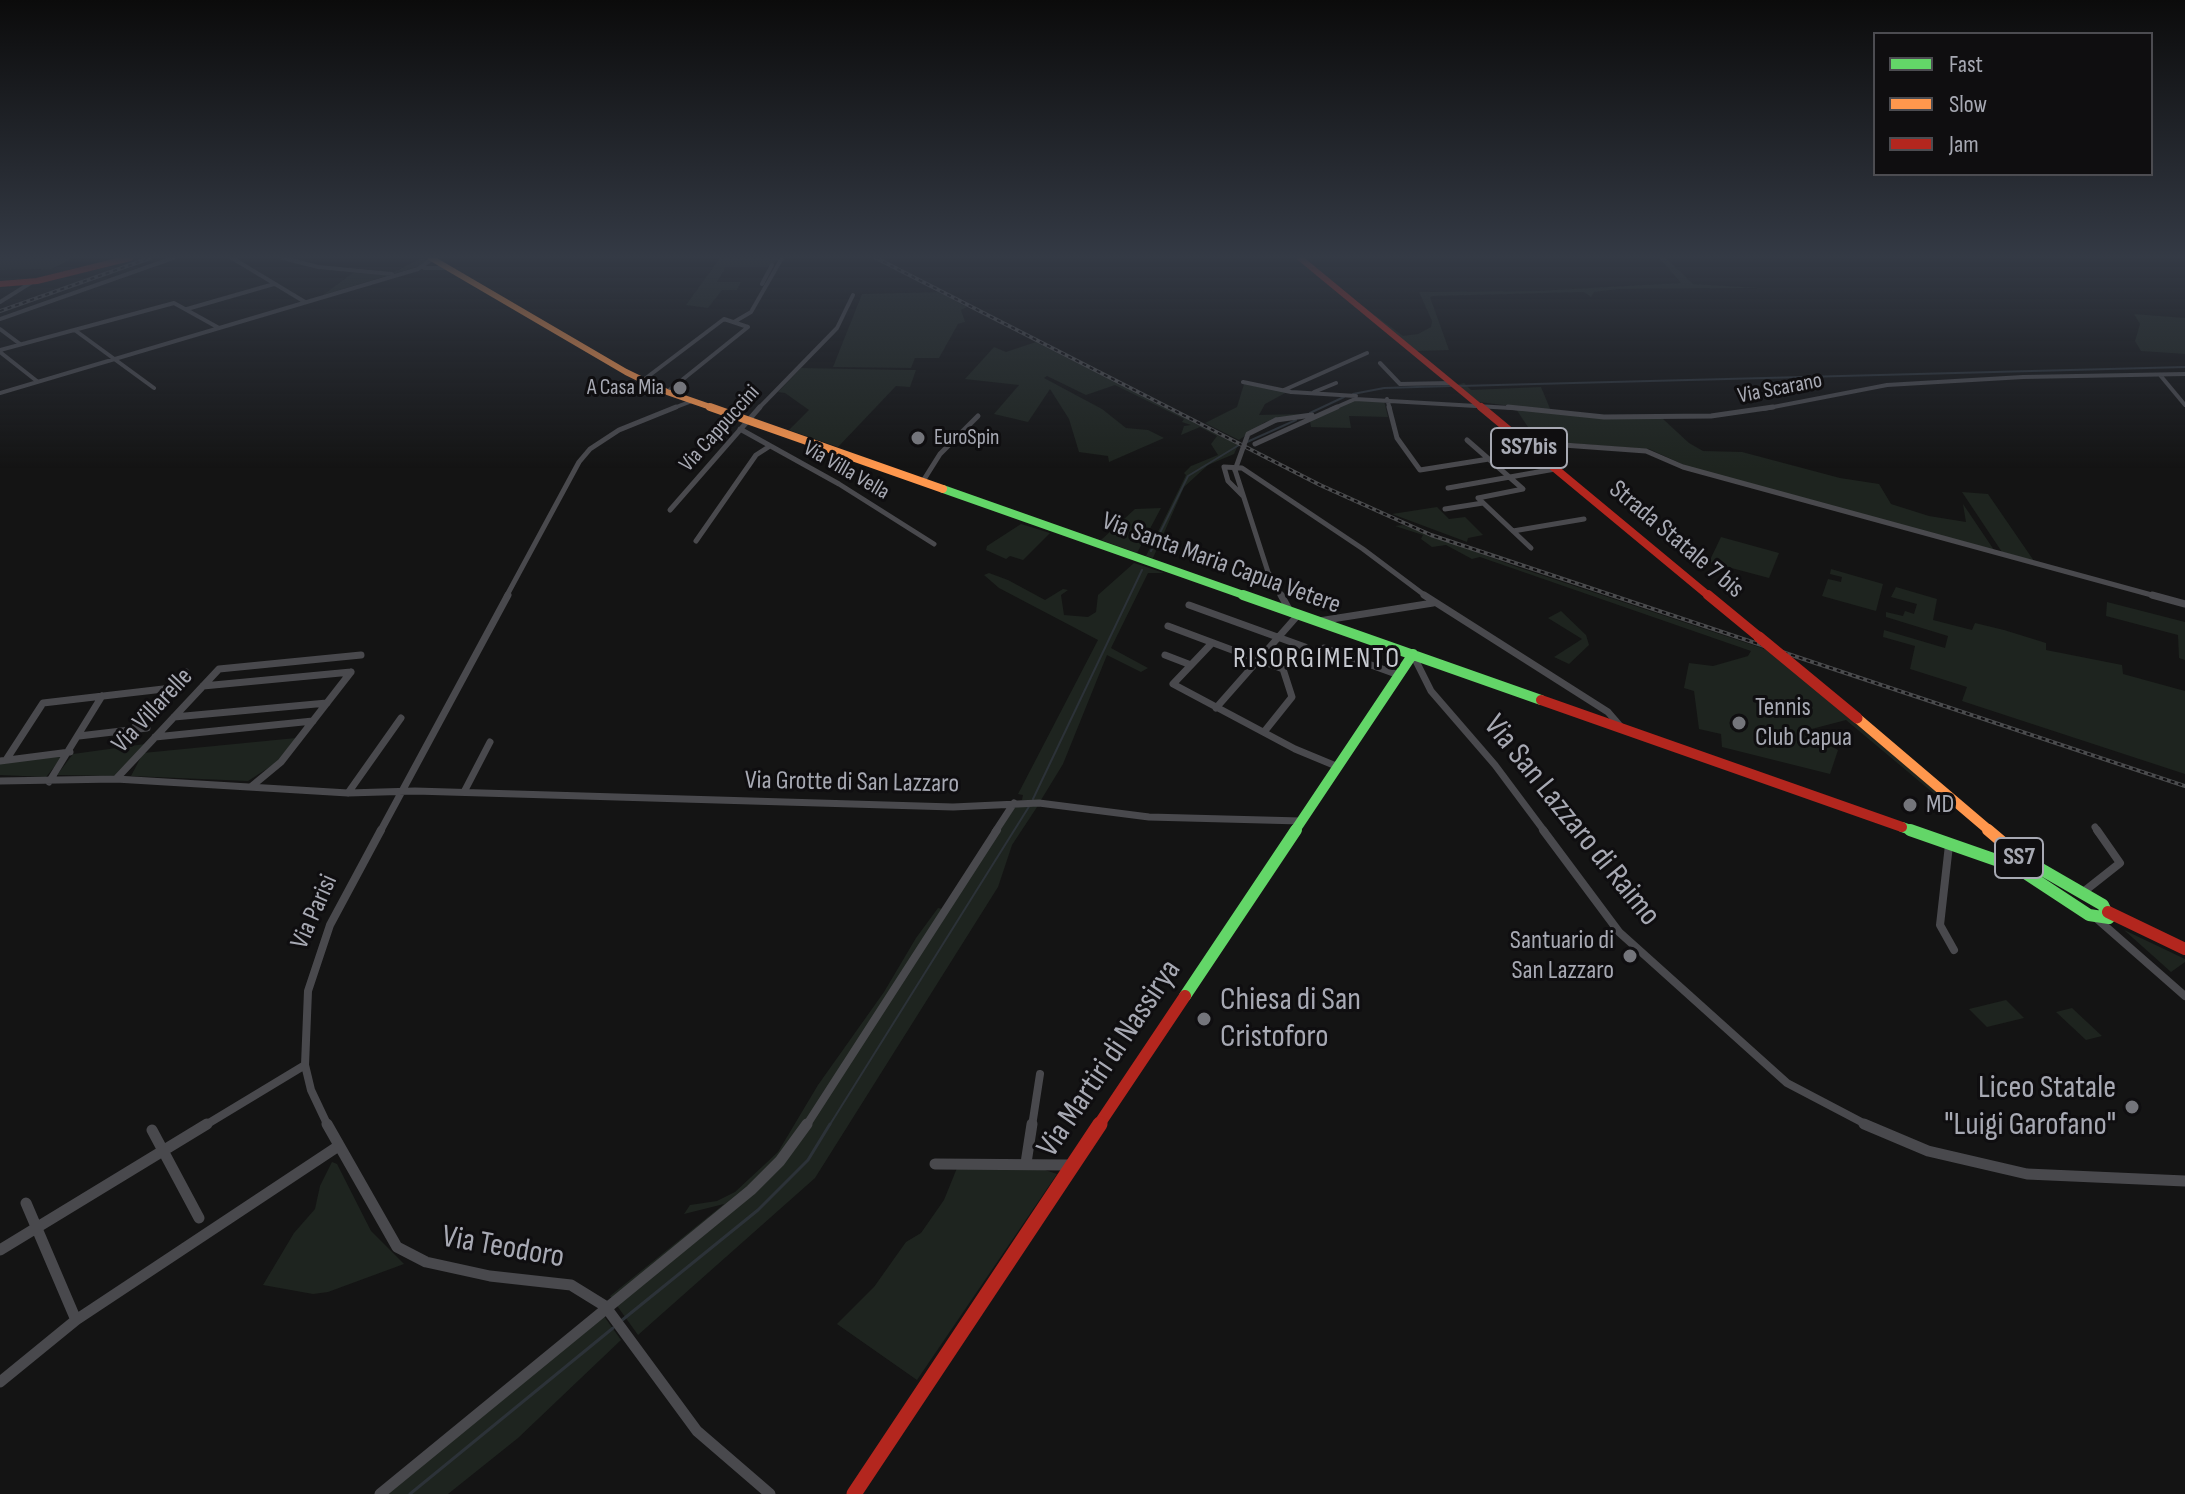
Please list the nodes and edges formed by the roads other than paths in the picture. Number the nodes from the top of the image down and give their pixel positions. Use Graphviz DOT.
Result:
graph roads {
  1 [pos="88,328"];
  2 [pos="219,328"];
  3 [pos="547,328"];
  4 [pos="712,328"];
  5 [pos="747,328"];
  6 [pos="837,328"];
  7 [pos="1384,328"];
  8 [pos="0,329"];
  9 [pos="76,331"];
  10 [pos="20,344"];
  11 [pos="1,351"];
  12 [pos="1367,353"];
  13 [pos="114,359"];
  14 [pos="1380,363"];
  15 [pos="2185,374"];
  16 [pos="2160,375"];
  17 [pos="642,381"];
  18 [pos="38,382"];
  19 [pos="1243,382"];
  20 [pos="1336,383"];
  21 [pos="1451,383"];
  22 [pos="154,388"];
  23 [pos="1284,390"];
  24 [pos="667,392"];
  25 [pos="0,393"];
  26 [pos="1312,393"];
  27 [pos="1387,399"];
  28 [pos="1401,399"];
  29 [pos="692,401"];
  30 [pos="1476,404"];
  31 [pos="2185,405"];
  32 [pos="1314,415"];
  33 [pos="978,416"];
  34 [pos="744,424"];
  35 [pos="1467,440"];
  36 [pos="1522,442"];
  37 [pos="1255,444"];
  38 [pos="770,446"];
  39 [pos="1489,459"];
  40 [pos="1555,469"];
  41 [pos="1510,477"];
  42 [pos="923,481"];
  43 [pos="1448,488"];
  44 [pos="1243,496"];
  45 [pos="1483,503"];
  46 [pos="1445,509"];
  47 [pos="670,510"];
  48 [pos="1584,519"];
  49 [pos="1513,531"];
  50 [pos="696,541"];
  51 [pos="934,544"];
  52 [pos="1531,548"];
  53 [pos="1434,603"];
  54 [pos="2185,604"];
  55 [pos="1189,605"];
  56 [pos="1295,614"];
  57 [pos="1317,622"];
  58 [pos="1168,626"];
  59 [pos="1279,637"];
  60 [pos="1212,643"];
  61 [pos="1305,647"];
  62 [pos="1324,648"];
  63 [pos="1413,654"];
  64 [pos="361,655"];
  65 [pos="1165,655"];
  66 [pos="1259,660"];
  67 [pos="1191,665"];
  68 [pos="186,672"];
  69 [pos="1396,674"];
  70 [pos="203,686"];
  71 [pos="172,688"];
  72 [pos="102,696"];
  73 [pos="327,703"];
  74 [pos="1216,708"];
  75 [pos="174,717"];
  76 [pos="401,718"];
  77 [pos="313,721"];
  78 [pos="1621,727"];
  79 [pos="147,728"];
  80 [pos="132,730"];
  81 [pos="1264,732"];
  82 [pos="79,736"];
  83 [pos="155,737"];
  84 [pos="490,742"];
  85 [pos="70,752"];
  86 [pos="3,760"];
  87 [pos="1336,766"];
  88 [pos="116,779"];
  89 [pos="0,781"];
  90 [pos="49,782"];
  91 [pos="252,786"];
  92 [pos="400,792"];
  93 [pos="464,792"];
  94 [pos="348,793"];
  95 [pos="1018,803"];
  96 [pos="1301,821"];
  97 [pos="2095,827"];
  98 [pos="1949,845"];
  99 [pos="2018,862"];
  100 [pos="2082,893"];
  101 [pos="2108,912"];
  102 [pos="2096,918"];
  103 [pos="2185,949"];
  104 [pos="1954,950"];
  105 [pos="2185,996"];
  106 [pos="305,1065"];
  107 [pos="1040,1074"];
  108 [pos="152,1130"];
  109 [pos="337,1147"];
  110 [pos="163,1151"];
  111 [pos="1026,1163"];
  112 [pos="935,1164"];
  113 [pos="1071,1165"];
  114 [pos="2185,1181"];
  115 [pos="26,1203"];
  116 [pos="199,1218"];
  117 [pos="37,1228"];
  118 [pos="0,1250"];
  119 [pos="606,1309"];
  120 [pos="76,1320"];
  121 [pos="0,1382"];
  122 [pos="380,1494"];
  123 [pos="770,1494"];
  124 [pos="854,1494"];
  1 -- 9 [label="street"];
  2 -- 13 [label="street"];
  3 -- 17 [label="main road, Via Santa Maria Capua Vetere / SS7"];
  4 -- 17 [label="street"];
  5 -- 24 [label="street"];
  6 -- 34 [label="street, Via Cappuccini"];
  7 -- 21 [label="main road, Strada Statale 7 bis / SS7bis"];
  8 -- 10 [label="street"];
  9 -- 10 [label="street"];
  9 -- 13 [label="street"];
  10 -- 11 [label="street"];
  11 -- 18 [label="street"];
  12 -- 23 [label="street"];
  13 -- 18 [label="street"];
  13 -- 22 [label="street"];
  14 -- 21 [label="street"];
  15 -- 16 [label="street, Via Scarano"];
  16 -- 30 [label="street, Via Scarano"];
  16 -- 31 [label="street"];
  17 -- 24 [label="main road, Via Santa Maria Capua Vetere / SS7"];
  18 -- 25 [label="street"];
  19 -- 23 [label="street"];
  20 -- 26 [label="street"];
  21 -- 30 [label="main road, Strada Statale 7 bis / SS7bis"];
  23 -- 26 [label="street"];
  24 -- 29 [label="main road, Via Santa Maria Capua Vetere / SS7"];
  26 -- 28 [label="street"];
  27 -- 28 [label="street"];
  27 -- 32 [label="street"];
  27 -- 39 [label="street"];
  28 -- 30 [label="street, Via Scarano"];
  29 -- 34 [label="main road, Via Santa Maria Capua Vetere / SS7"];
  29 -- 92 [label="street, Via Parisi"];
  30 -- 36 [label="main road, Strada Statale 7 bis / SS7bis"];
  32 -- 37 [label="street"];
  32 -- 44 [label="street, bridge"];
  33 -- 42 [label="street"];
  34 -- 38 [label="street, Via Villa Vella"];
  34 -- 42 [label="main road, Via Santa Maria Capua Vetere / SS7"];
  34 -- 47 [label="street, Via Cappuccini"];
  35 -- 39 [label="street"];
  36 -- 40 [label="main road, Strada Statale 7 bis / SS7bis"];
  36 -- 54 [label="street"];
  38 -- 50 [label="street"];
  38 -- 51 [label="street, Via Villa Vella"];
  39 -- 41 [label="street"];
  40 -- 41 [label="street"];
  40 -- 99 [label="main road, Strada Statale 7 bis / SS7bis, bridge"];
  41 -- 43 [label="street"];
  41 -- 45 [label="street"];
  42 -- 56 [label="main road, Via Santa Maria Capua Vetere / SS7"];
  44 -- 53 [label="street"];
  44 -- 56 [label="street"];
  45 -- 46 [label="street"];
  45 -- 49 [label="street"];
  48 -- 49 [label="street"];
  49 -- 52 [label="street"];
  53 -- 57 [label="street"];
  53 -- 78 [label="street"];
  55 -- 59 [label="street"];
  56 -- 57 [label="main road, Via Santa Maria Capua Vetere / SS7"];
  56 -- 59 [label="street"];
  57 -- 63 [label="main road, Via Santa Maria Capua Vetere / SS7"];
  58 -- 60 [label="street"];
  59 -- 61 [label="street"];
  59 -- 66 [label="street"];
  60 -- 66 [label="street"];
  60 -- 67 [label="street"];
  62 -- 69 [label="street"];
  63 -- 69 [label="main road, Via Martiri di Nassirya"];
  63 -- 78 [label="main road, Via Santa Maria Capua Vetere / SS7"];
  63 -- 114 [label="street, Via San Lazzaro di Raimo"];
  64 -- 70 [label="street, Via Villarelle"];
  65 -- 67 [label="street"];
  66 -- 74 [label="street"];
  66 -- 81 [label="street"];
  67 -- 74 [label="street"];
  68 -- 71 [label="street"];
  69 -- 87 [label="main road, Via Martiri di Nassirya"];
  70 -- 73 [label="street"];
  70 -- 75 [label="street, Via Villarelle"];
  71 -- 72 [label="street"];
  71 -- 80 [label="street"];
  72 -- 82 [label="street, Via Villarelle"];
  72 -- 86 [label="street"];
  73 -- 75 [label="street"];
  73 -- 77 [label="street"];
  74 -- 81 [label="street"];
  75 -- 83 [label="street, Via Villarelle"];
  76 -- 94 [label="street"];
  77 -- 83 [label="street"];
  77 -- 91 [label="street"];
  78 -- 98 [label="main road, Via Santa Maria Capua Vetere / SS7"];
  79 -- 80 [label="street"];
  80 -- 82 [label="street"];
  81 -- 87 [label="street"];
  82 -- 85 [label="street, Via Villarelle"];
  83 -- 88 [label="street, Via Villarelle"];
  84 -- 93 [label="street"];
  85 -- 86 [label="street"];
  85 -- 90 [label="street, Via Villarelle"];
  87 -- 96 [label="main road, Via Martiri di Nassirya"];
  88 -- 90 [label="street, Via Villarelle"];
  88 -- 91 [label="street, Via Villarelle"];
  89 -- 90 [label="street, Via Villarelle"];
  91 -- 94 [label="street, Via Villarelle"];
  92 -- 93 [label="street, Via Grotte di San Lazzaro"];
  92 -- 94 [label="street, Via Villarelle"];
  92 -- 106 [label="street, Via Parisi"];
  93 -- 95 [label="street, Via Grotte di San Lazzaro"];
  95 -- 96 [label="street, Via Grotte di San Lazzaro"];
  95 -- 119 [label="street"];
  96 -- 113 [label="main road, Via Martiri di Nassirya"];
  97 -- 100 [label="street"];
  98 -- 99 [label="main road, Via Santa Maria Capua Vetere / SS7"];
  98 -- 104 [label="street"];
  99 -- 100 [label="main road, SS7"];
  99 -- 102 [label="main road, SS7"];
  100 -- 101 [label="main road, SS7"];
  101 -- 102 [label="main road"];
  101 -- 103 [label="main road, SS7"];
  102 -- 105 [label="street"];
  106 -- 109 [label="street, Via Parisi"];
  106 -- 110 [label="street"];
  107 -- 111 [label="street"];
  108 -- 110 [label="street"];
  109 -- 119 [label="street, Via Teodoro"];
  109 -- 120 [label="street"];
  110 -- 116 [label="street"];
  110 -- 117 [label="street"];
  111 -- 112 [label="street"];
  111 -- 113 [label="street"];
  113 -- 124 [label="main road, Via Martiri di Nassirya"];
  115 -- 117 [label="street"];
  117 -- 118 [label="street"];
  117 -- 120 [label="street"];
  119 -- 122 [label="street"];
  119 -- 123 [label="street, Via Teodoro"];
  120 -- 121 [label="street"];
}
